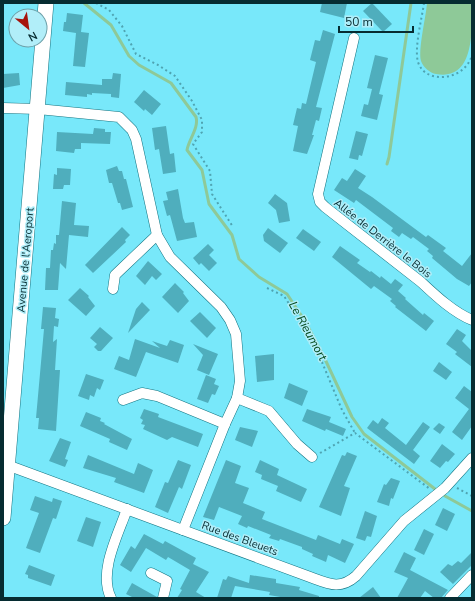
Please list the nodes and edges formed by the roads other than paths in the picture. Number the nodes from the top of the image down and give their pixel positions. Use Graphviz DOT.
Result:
graph roads {
  1 [pos="46,3"];
  2 [pos="354,38"];
  3 [pos="3,108"];
  4 [pos="38,109"];
  5 [pos="157,235"];
  6 [pos="114,289"];
  7 [pos="472,320"];
  8 [pos="237,398"];
  9 [pos="123,400"];
  10 [pos="224,424"];
  11 [pos="6,447"];
  12 [pos="312,457"];
  13 [pos="472,458"];
  14 [pos="7,465"];
  15 [pos="127,509"];
  16 [pos="3,518"];
  17 [pos="183,530"];
  18 [pos="151,573"];
  19 [pos="472,575"];
  20 [pos="111,598"];
  21 [pos="163,598"];
  22 [pos="450,598"];
  1 -- 4 [label="street, Avenue de l'Aeroport"];
  2 -- 7 [label="street, Allée de Derrière le Bois"];
  3 -- 4 [label="street"];
  4 -- 5 [label="street"];
  4 -- 11 [label="street, Avenue de l'Aeroport"];
  5 -- 6 [label="street"];
  5 -- 8 [label="street"];
  8 -- 10 [label="street"];
  8 -- 12 [label="street"];
  9 -- 10 [label="street"];
  10 -- 17 [label="street"];
  11 -- 14 [label="street, Avenue de l'Aeroport"];
  13 -- 17 [label="street, Rue des Bleuets"];
  14 -- 15 [label="street, Rue des Bleuets"];
  14 -- 16 [label="street, Avenue de l'Aeroport"];
  15 -- 17 [label="street, Rue des Bleuets"];
  15 -- 20 [label="street"];
  18 -- 21 [label="street"];
  19 -- 22 [label="street"];
}
